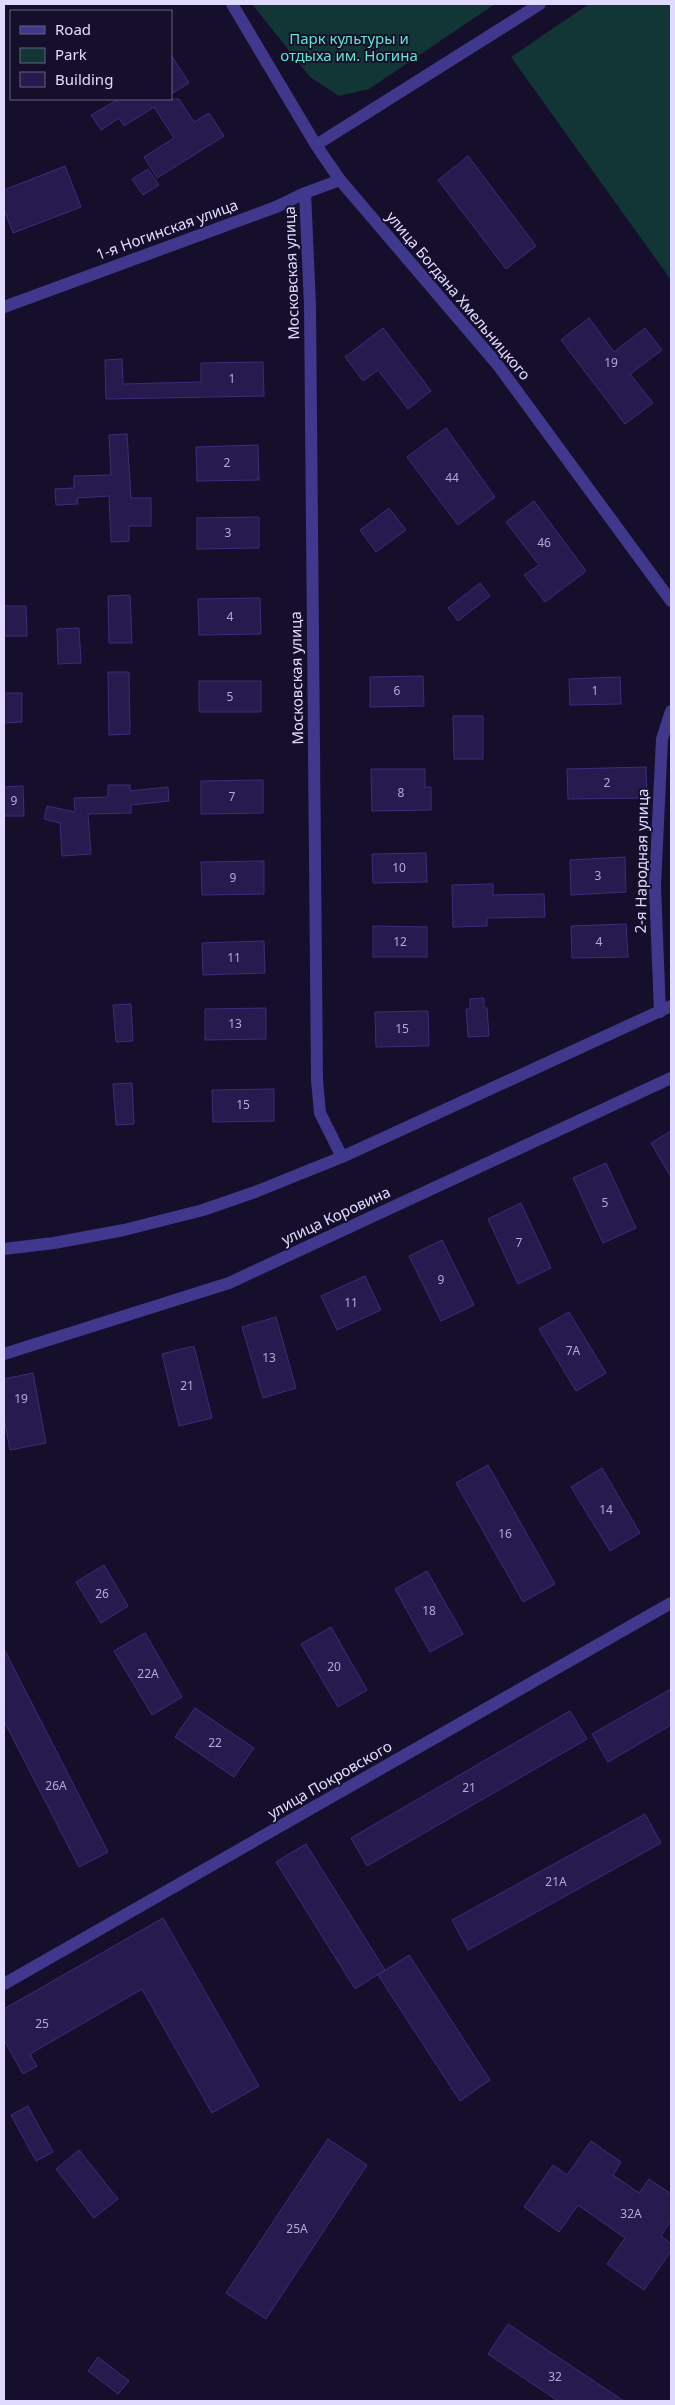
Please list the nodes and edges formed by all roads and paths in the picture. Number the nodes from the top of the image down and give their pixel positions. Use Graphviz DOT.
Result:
graph roads {
  1 [pos="232,4"];
  2 [pos="540,4"];
  3 [pos="316,145"];
  4 [pos="340,180"];
  5 [pos="305,193"];
  6 [pos="4,307"];
  7 [pos="671,601"];
  8 [pos="671,711"];
  9 [pos="671,1006"];
  10 [pos="660,1012"];
  11 [pos="671,1078"];
  12 [pos="342,1157"];
  13 [pos="4,1249"];
  14 [pos="4,1354"];
  15 [pos="671,1603"];
  16 [pos="4,1984"];
  1 -- 3 [label="street, улица Богдана Хмельницкого"];
  2 -- 3 [label="street"];
  3 -- 4 [label="street, улица Богдана Хмельницкого"];
  4 -- 5 [label="street, 1-я Ногинская улица"];
  4 -- 7 [label="street, улица Богдана Хмельницкого"];
  5 -- 6 [label="street, 1-я Ногинская улица"];
  5 -- 12 [label="street, Московская улица"];
  8 -- 10 [label="street, 2-я Народная улица"];
  9 -- 10 [label="street"];
  10 -- 12 [label="street"];
  11 -- 14 [label="street, улица Коровина"];
  12 -- 13 [label="street"];
  15 -- 16 [label="street, улица Покровского"];
}
